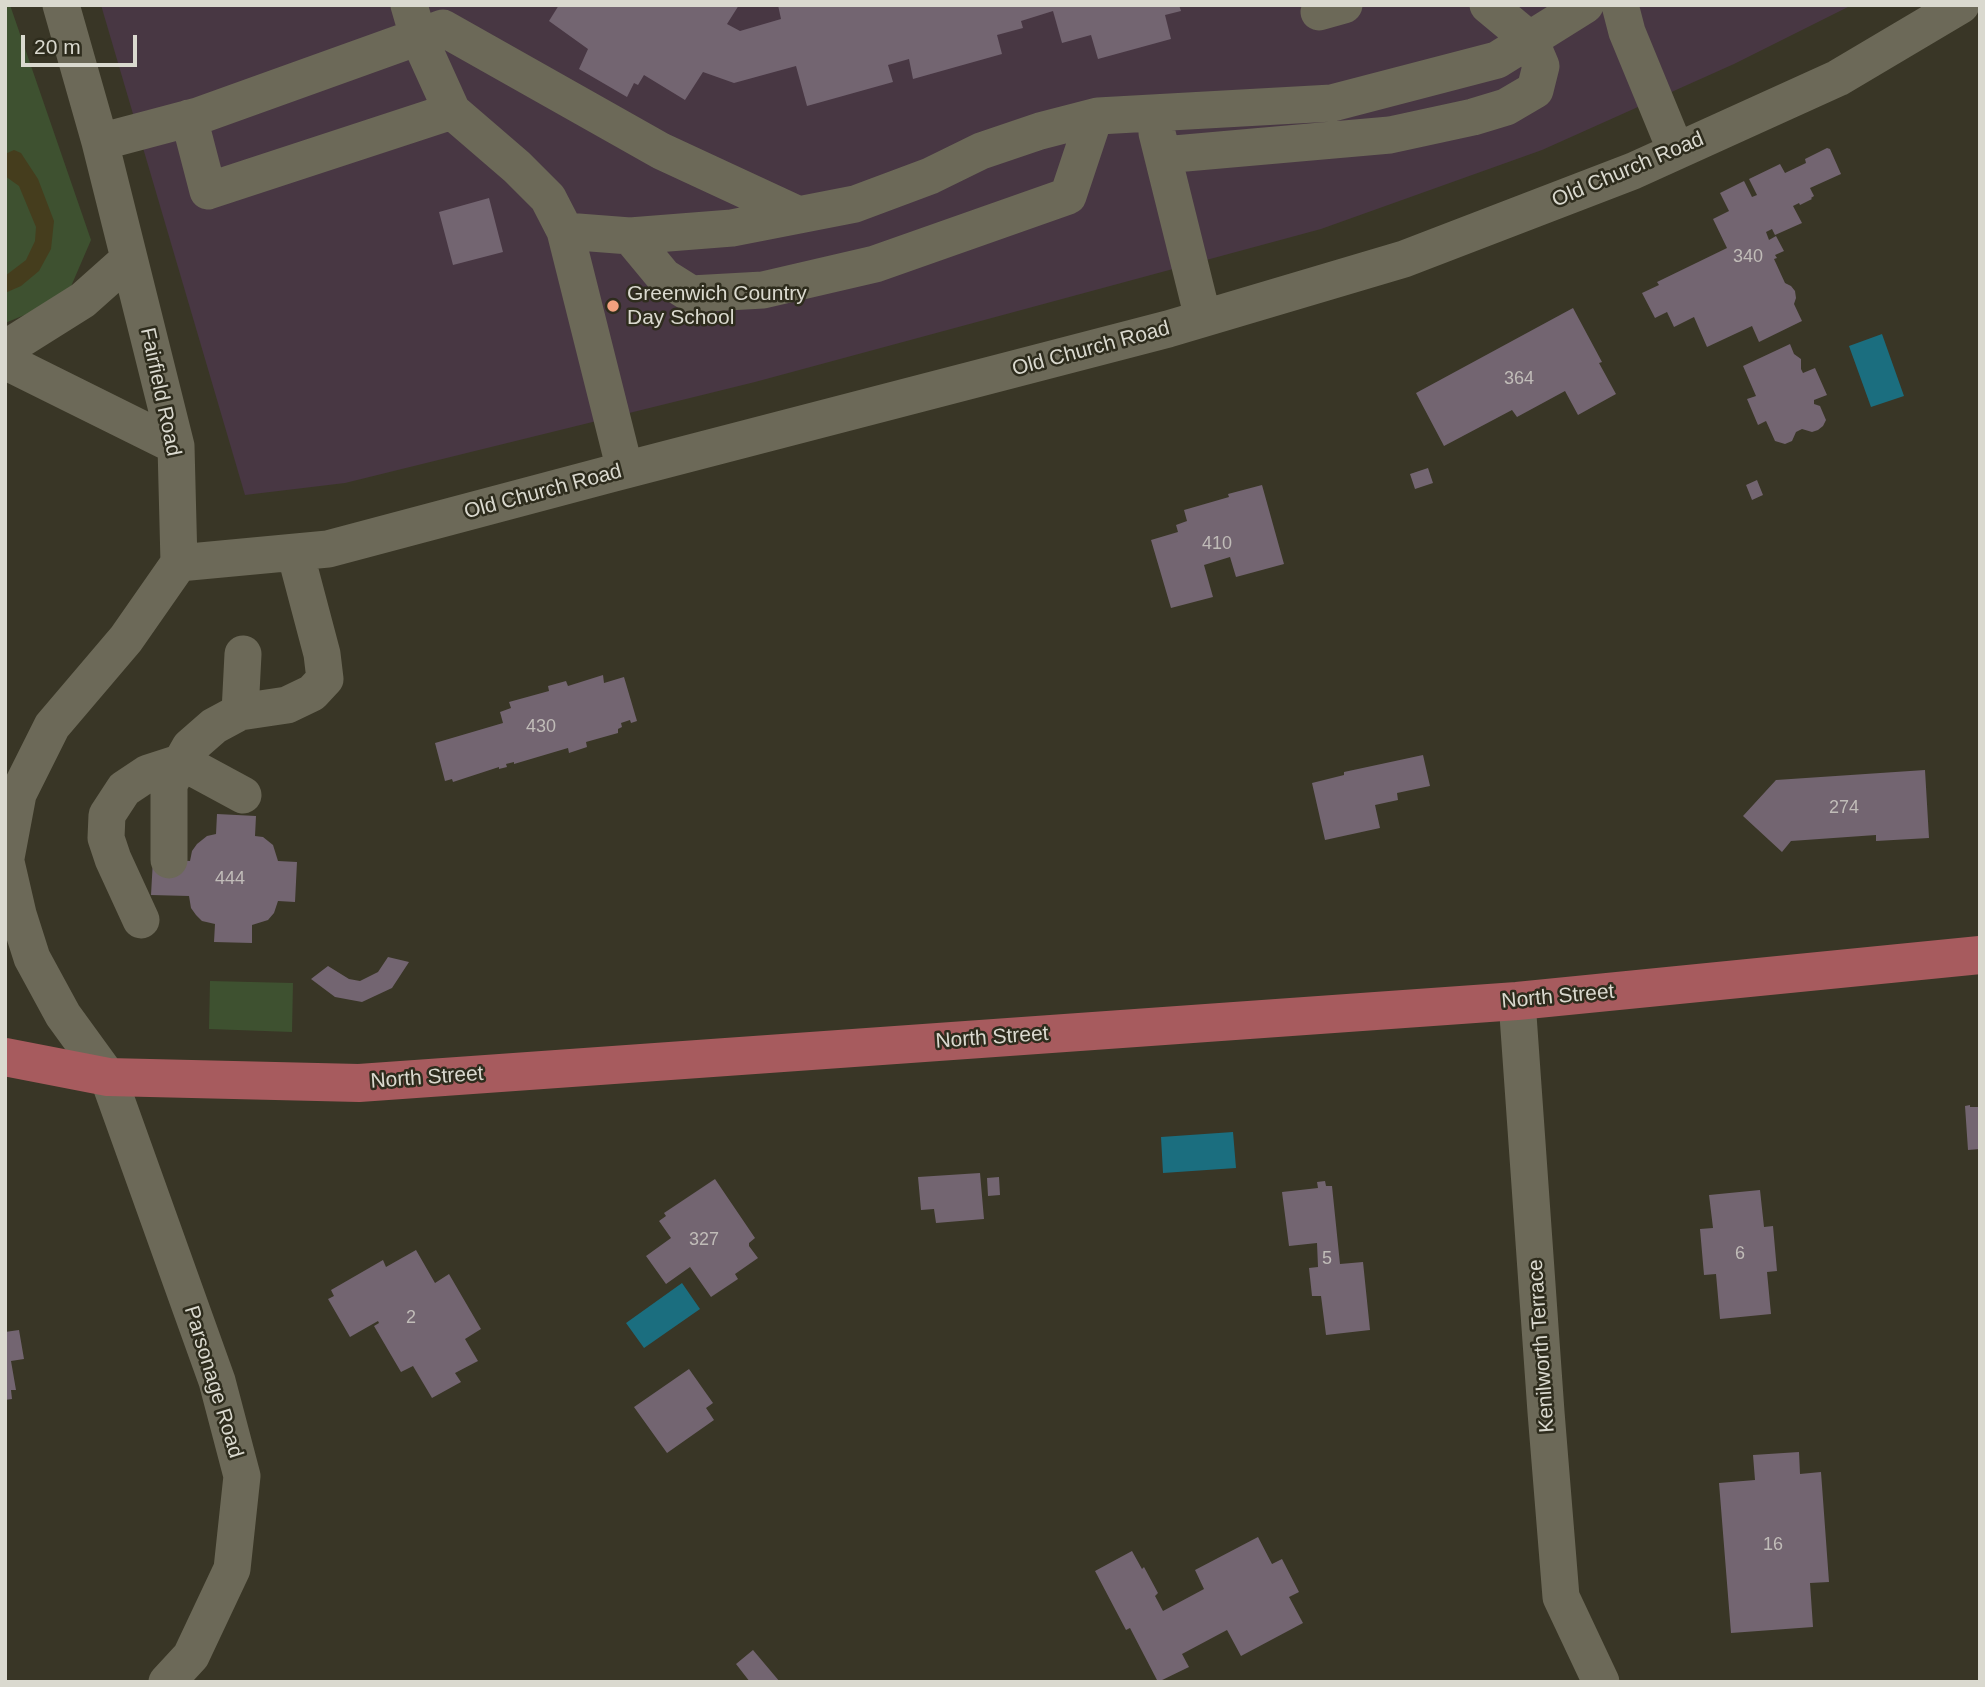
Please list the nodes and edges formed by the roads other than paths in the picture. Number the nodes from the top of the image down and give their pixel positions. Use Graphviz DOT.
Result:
graph roads {
  1 [pos="61,5"];
  2 [pos="1488,5"];
  3 [pos="1585,5"];
  4 [pos="1620,5"];
  5 [pos="1961,5"];
  6 [pos="413,21"];
  7 [pos="1530,40"];
  8 [pos="452,111"];
  9 [pos="1152,113"];
  10 [pos="188,118"];
  11 [pos="1094,118"];
  12 [pos="100,142"];
  13 [pos="1676,151"];
  14 [pos="1163,155"];
  15 [pos="799,215"];
  16 [pos="565,231"];
  17 [pos="630,236"];
  18 [pos="129,259"];
  19 [pos="1203,318"];
  20 [pos="5,349"];
  21 [pos="5,361"];
  22 [pos="176,446"];
  23 [pos="625,470"];
  24 [pos="295,552"];
  25 [pos="179,563"];
  26 [pos="243,654"];
  27 [pos="240,712"];
  28 [pos="182,762"];
  29 [pos="243,795"];
  30 [pos="169,860"];
  31 [pos="6,863"];
  32 [pos="141,920"];
  33 [pos="1980,955"];
  34 [pos="1517,1001"];
  35 [pos="5,1056"];
  36 [pos="108,1077"];
  37 [pos="167,1682"];
  38 [pos="1601,1682"];
  1 -- 12 [label="street, Fairfield Road"];
  2 -- 7 [label="street"];
  3 -- 7 [label="street"];
  4 -- 13 [label="street"];
  5 -- 13 [label="street, Old Church Road"];
  6 -- 8 [label="street"];
  6 -- 10 [label="street"];
  6 -- 15 [label="street"];
  7 -- 9 [label="street"];
  7 -- 14 [label="street"];
  8 -- 10 [label="street"];
  8 -- 16 [label="street"];
  9 -- 11 [label="street"];
  9 -- 14 [label="street"];
  10 -- 12 [label="street"];
  11 -- 15 [label="street"];
  11 -- 17 [label="street"];
  12 -- 18 [label="street, Fairfield Road"];
  13 -- 19 [label="street, Old Church Road"];
  14 -- 19 [label="street"];
  15 -- 17 [label="street"];
  16 -- 17 [label="street"];
  16 -- 23 [label="street"];
  18 -- 20 [label="street"];
  18 -- 22 [label="street, Fairfield Road"];
  19 -- 23 [label="street, Old Church Road"];
  21 -- 22 [label="street"];
  22 -- 25 [label="street, Fairfield Road"];
  23 -- 24 [label="street, Old Church Road"];
  24 -- 25 [label="street, Old Church Road"];
  24 -- 27 [label="street"];
  25 -- 31 [label="street"];
  26 -- 27 [label="street"];
  27 -- 28 [label="street"];
  28 -- 29 [label="street"];
  28 -- 30 [label="street"];
  28 -- 32 [label="street"];
  31 -- 36 [label="street"];
  33 -- 34 [label="main road, North Street"];
  34 -- 36 [label="main road, North Street"];
  34 -- 38 [label="street, Kenilworth Terrace"];
  35 -- 36 [label="main road, North Street"];
  36 -- 37 [label="street, Parsonage Road"];
}
